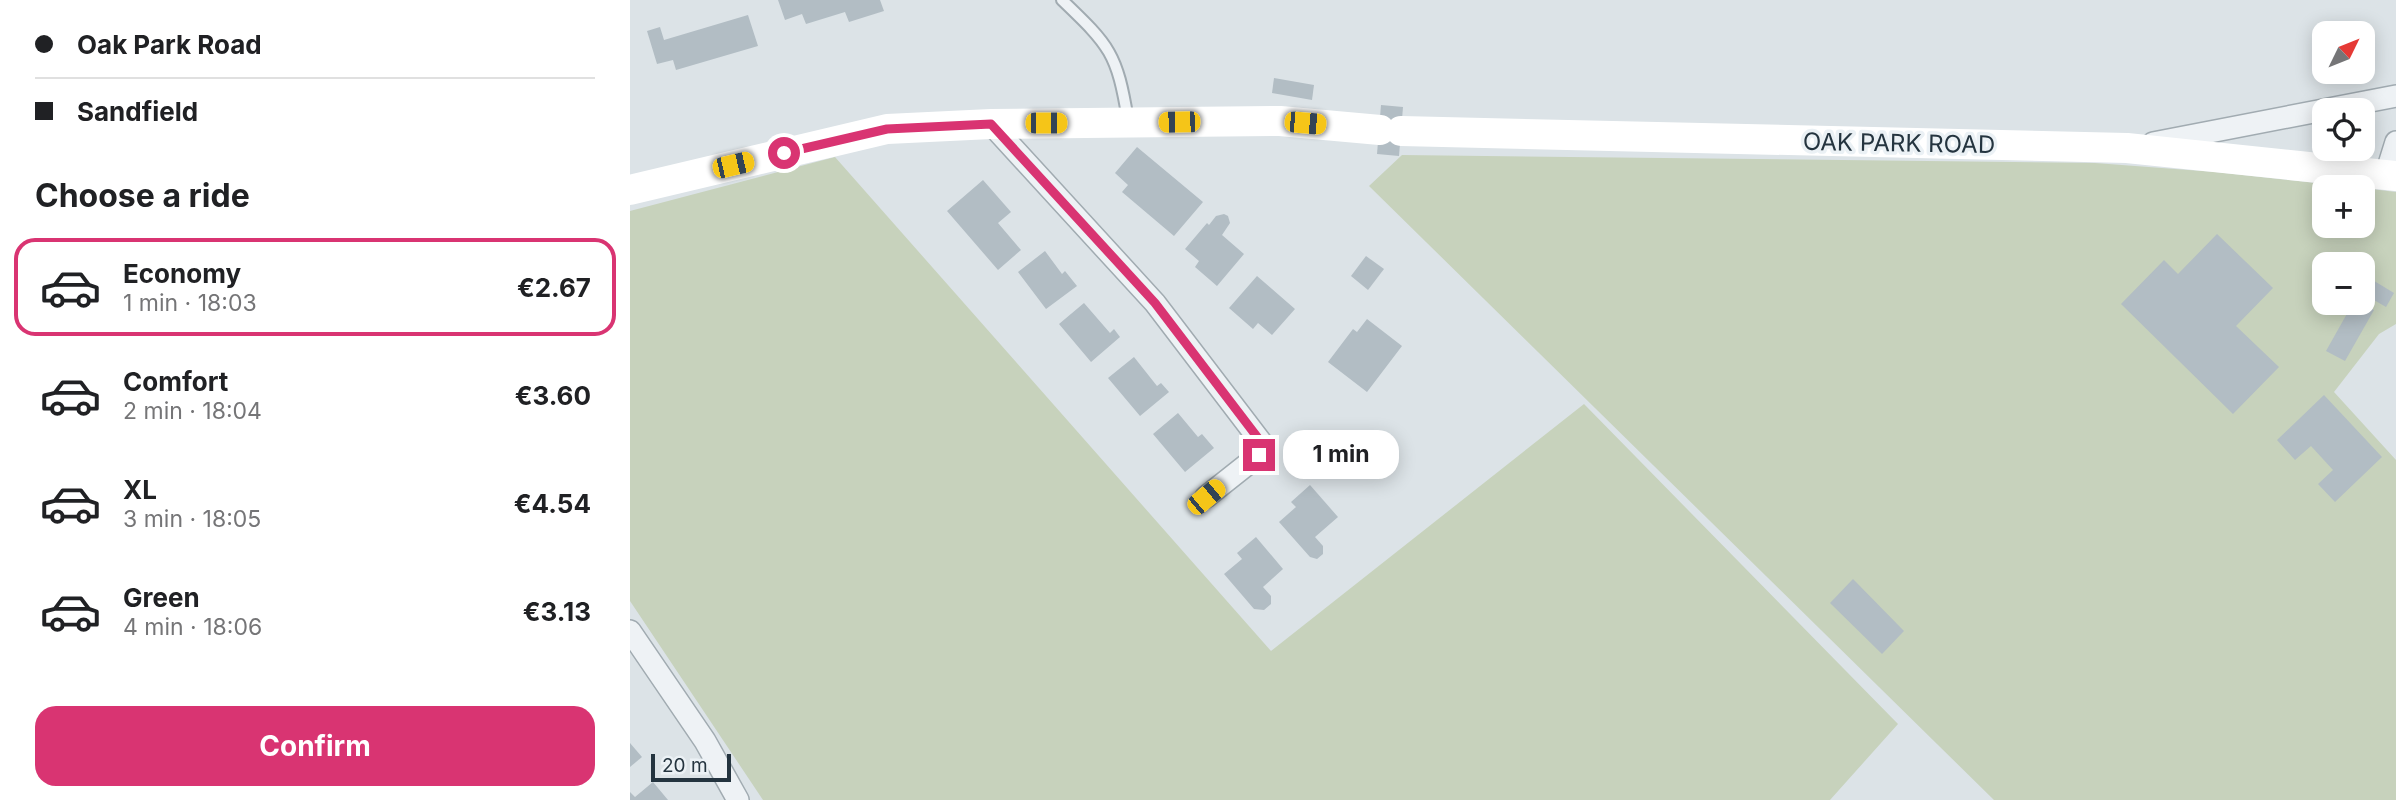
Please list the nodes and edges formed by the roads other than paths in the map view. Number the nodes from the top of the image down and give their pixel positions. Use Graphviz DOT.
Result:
graph roads {
  1 [pos="1062,0"];
  2 [pos="2396,96"];
  3 [pos="1129,123"];
  4 [pos="991,124"];
  5 [pos="2396,142"];
  6 [pos="2127,148"];
  7 [pos="2391,175"];
  8 [pos="630,190"];
  9 [pos="1206,497"];
  10 [pos="630,631"];
  11 [pos="738,800"];
  1 -- 3 [label="lane"];
  2 -- 6 [label="street"];
  3 -- 4 [label="street, OAK PARK ROAD"];
  3 -- 6 [label="street, OAK PARK ROAD"];
  4 -- 8 [label="street, OAK PARK ROAD"];
  4 -- 9 [label="street"];
  5 -- 7 [label="street"];
  6 -- 7 [label="street, OAK PARK ROAD"];
  10 -- 11 [label="street"];
}
